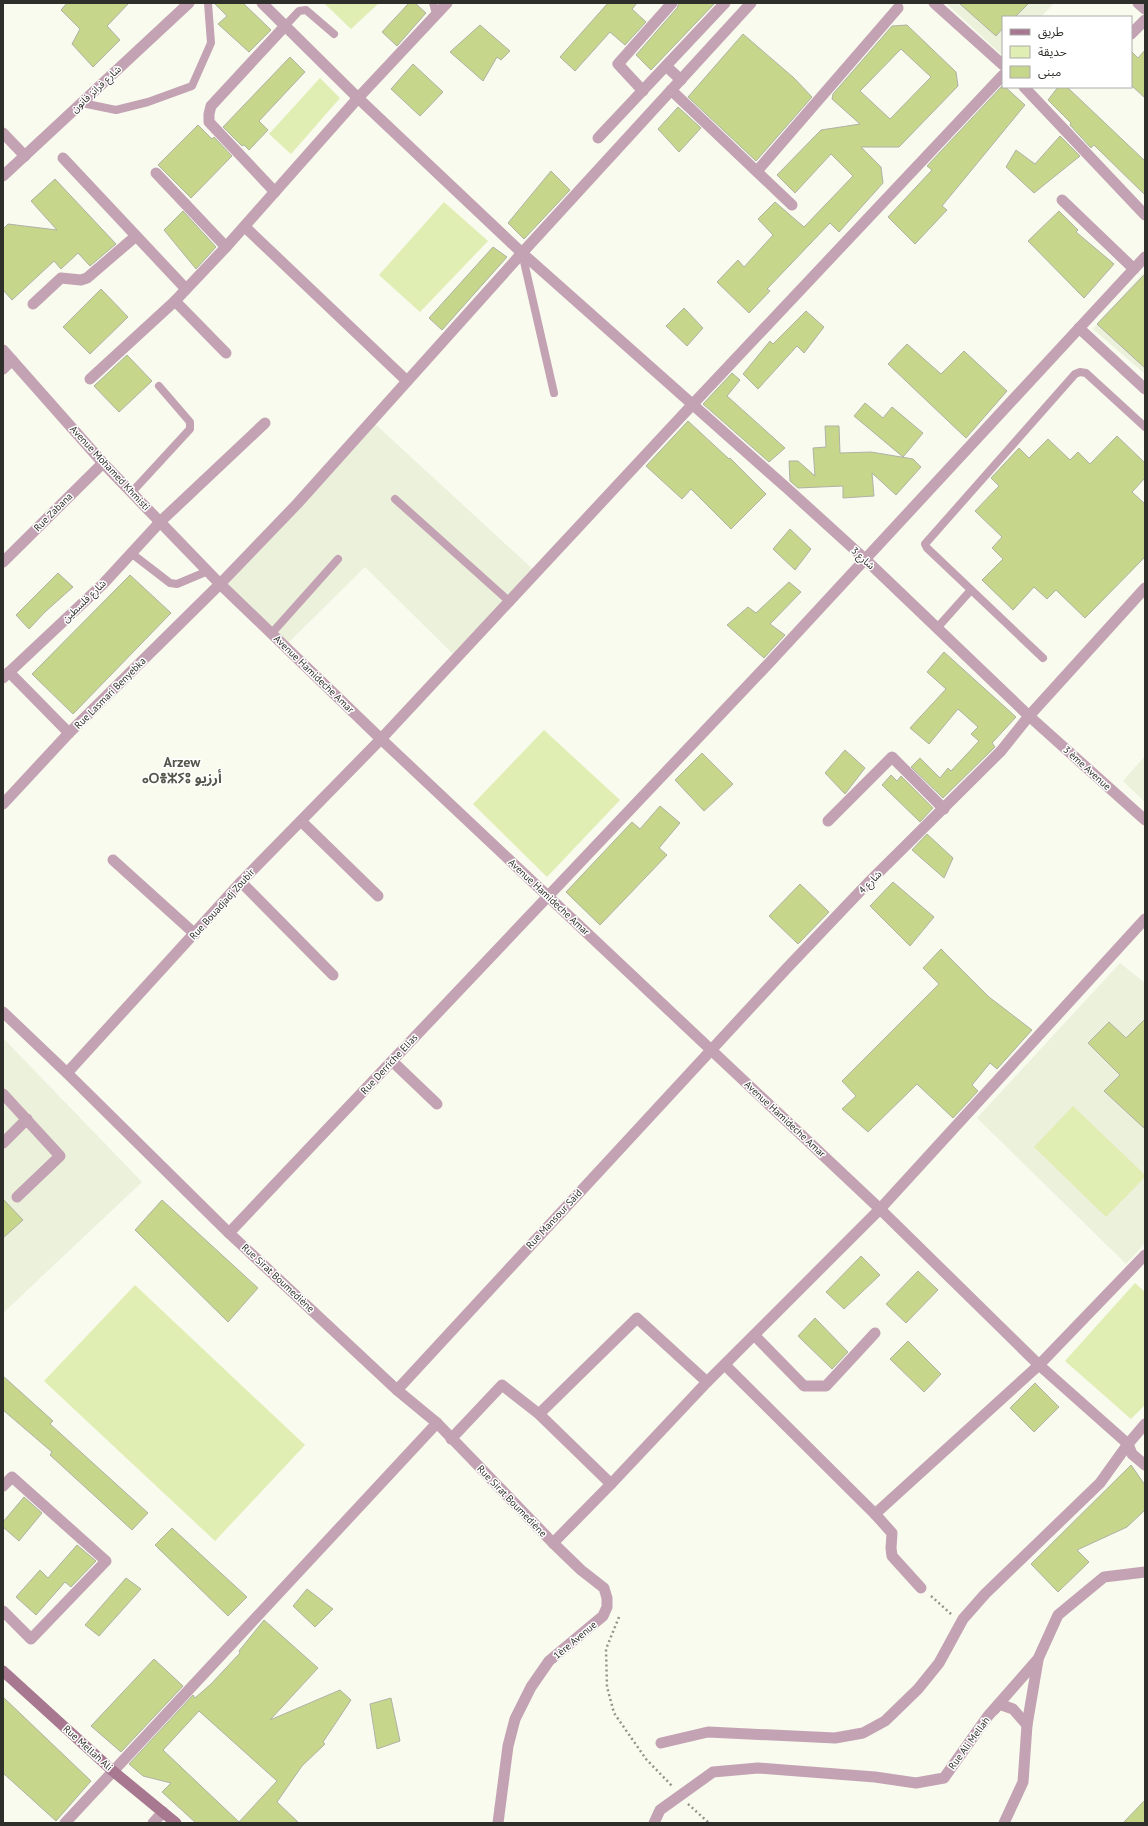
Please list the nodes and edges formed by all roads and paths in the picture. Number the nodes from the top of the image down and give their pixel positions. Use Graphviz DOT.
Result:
graph roads {
  1 [pos="189,3"];
  2 [pos="208,3"];
  3 [pos="262,3"];
  4 [pos="434,3"];
  5 [pos="447,3"];
  6 [pos="672,3"];
  7 [pos="725,3"];
  8 [pos="751,3"];
  9 [pos="934,3"];
  10 [pos="1138,3"];
  11 [pos="898,8"];
  12 [pos="1145,9"];
  13 [pos="436,14"];
  14 [pos="1145,20"];
  15 [pos="285,26"];
  16 [pos="1132,33"];
  17 [pos="334,34"];
  18 [pos="1002,64"];
  19 [pos="666,66"];
  20 [pos="1002,76"];
  21 [pos="681,80"];
  22 [pos="1025,88"];
  23 [pos="671,90"];
  24 [pos="642,91"];
  25 [pos="358,98"];
  26 [pos="82,103"];
  27 [pos="3,133"];
  28 [pos="598,138"];
  29 [pos="25,156"];
  30 [pos="63,158"];
  31 [pos="757,171"];
  32 [pos="156,173"];
  33 [pos="3,176"];
  34 [pos="275,192"];
  35 [pos="1062,200"];
  36 [pos="792,205"];
  37 [pos="1145,215"];
  38 [pos="245,227"];
  39 [pos="136,236"];
  40 [pos="226,247"];
  41 [pos="522,253"];
  42 [pos="1145,257"];
  43 [pos="1134,269"];
  44 [pos="186,289"];
  45 [pos="175,301"];
  46 [pos="33,304"];
  47 [pos="1079,328"];
  48 [pos="3,350"];
  49 [pos="226,353"];
  50 [pos="12,360"];
  51 [pos="3,369"];
  52 [pos="90,379"];
  53 [pos="407,381"];
  54 [pos="159,386"];
  55 [pos="1145,389"];
  56 [pos="554,394"];
  57 [pos="692,405"];
  58 [pos="265,424"];
  59 [pos="1145,426"];
  60 [pos="104,463"];
  61 [pos="132,492"];
  62 [pos="395,499"];
  63 [pos="161,521"];
  64 [pos="131,553"];
  65 [pos="338,558"];
  66 [pos="866,560"];
  67 [pos="3,562"];
  68 [pos="208,571"];
  69 [pos="220,584"];
  70 [pos="1145,588"];
  71 [pos="971,590"];
  72 [pos="510,602"];
  73 [pos="937,628"];
  74 [pos="271,634"];
  75 [pos="1043,658"];
  76 [pos="6,675"];
  77 [pos="1029,716"];
  78 [pos="70,734"];
  79 [pos="381,740"];
  80 [pos="3,804"];
  81 [pos="944,809"];
  82 [pos="1145,820"];
  83 [pos="828,821"];
  84 [pos="302,822"];
  85 [pos="112,860"];
  86 [pos="241,882"];
  87 [pos="378,896"];
  88 [pos="548,896"];
  89 [pos="1145,919"];
  90 [pos="195,934"];
  91 [pos="333,975"];
  92 [pos="3,1012"];
  93 [pos="711,1048"];
  94 [pos="392,1061"];
  95 [pos="67,1073"];
  96 [pos="3,1094"];
  97 [pos="438,1104"];
  98 [pos="27,1119"];
  99 [pos="3,1143"];
  100 [pos="17,1197"];
  101 [pos="880,1209"];
  102 [pos="229,1233"];
  103 [pos="1145,1255"];
  104 [pos="1140,1269"];
  105 [pos="875,1333"];
  106 [pos="755,1336"];
  107 [pos="725,1365"];
  108 [pos="1039,1365"];
  109 [pos="707,1382"];
  110 [pos="397,1390"];
  111 [pos="539,1414"];
  112 [pos="437,1423"];
  113 [pos="1145,1424"];
  114 [pos="452,1439"];
  115 [pos="1128,1444"];
  116 [pos="1145,1465"];
  117 [pos="612,1484"];
  118 [pos="3,1486"];
  119 [pos="875,1514"];
  120 [pos="553,1543"];
  121 [pos="1145,1572"];
  122 [pos="921,1588"];
  123 [pos="5,1616"];
  124 [pos="619,1618"];
  125 [pos="960,1623"];
  126 [pos="1038,1659"];
  127 [pos="3,1671"];
  128 [pos="988,1716"];
  129 [pos="1027,1725"];
  130 [pos="660,1743"];
  131 [pos="114,1772"];
  132 [pos="680,1794"];
  133 [pos="163,1812"];
  134 [pos="65,1823"];
  135 [pos="153,1823"];
  136 [pos="176,1823"];
  137 [pos="498,1823"];
  138 [pos="654,1823"];
  139 [pos="709,1823"];
  140 [pos="1004,1823"];
  1 -- 26 [label="street, شارع فرانز فانون"];
  2 -- 26 [label="lane"];
  3 -- 15 [label="street, شارع 3"];
  4 -- 13 [label="lane"];
  5 -- 13 [label="street"];
  6 -- 24 [label="street"];
  7 -- 19 [label="street"];
  8 -- 21 [label="street, Rue Lasmari Benyebka"];
  9 -- 18 [label="street"];
  10 -- 12 [label="street"];
  11 -- 31 [label="street"];
  13 -- 25 [label="street"];
  14 -- 16 [label="street"];
  15 -- 17 [label="lane"];
  15 -- 25 [label="street, شارع 3"];
  15 -- 34 [label="street"];
  19 -- 21 [label="street"];
  19 -- 24 [label="street"];
  20 -- 57 [label="street, Rue Bouadjadj Zoubir"];
  21 -- 23 [label="street, Rue Lasmari Benyebka"];
  22 -- 37 [label="street"];
  23 -- 31 [label="street"];
  23 -- 41 [label="street, Rue Lasmari Benyebka"];
  24 -- 28 [label="street"];
  25 -- 34 [label="street"];
  25 -- 41 [label="street, شارع 3"];
  26 -- 29 [label="street, شارع فرانز فانون"];
  27 -- 29 [label="street"];
  29 -- 33 [label="street, شارع فرانز فانون"];
  30 -- 39 [label="street"];
  31 -- 36 [label="street"];
  32 -- 40 [label="street"];
  34 -- 38 [label="street"];
  35 -- 43 [label="street"];
  38 -- 40 [label="street"];
  38 -- 53 [label="street"];
  39 -- 44 [label="street"];
  39 -- 46 [label="street"];
  40 -- 44 [label="street"];
  41 -- 53 [label="street, Rue Lasmari Benyebka"];
  41 -- 56 [label="lane"];
  41 -- 57 [label="street, شارع 3"];
  42 -- 43 [label="street, Rue Derriche Elias"];
  43 -- 47 [label="street, Rue Derriche Elias"];
  44 -- 45 [label="street"];
  45 -- 49 [label="street"];
  45 -- 52 [label="street"];
  47 -- 55 [label="street"];
  47 -- 66 [label="street, Rue Derriche Elias"];
  48 -- 50 [label="street, Avenue Mohamed Khmisti"];
  50 -- 51 [label="street"];
  50 -- 60 [label="street, Avenue Mohamed Khmisti"];
  53 -- 69 [label="street, Rue Lasmari Benyebka"];
  54 -- 61 [label="lane"];
  57 -- 66 [label="street, شارع 3"];
  57 -- 72 [label="street, Rue Bouadjadj Zoubir"];
  58 -- 63 [label="street, شارع فلسطين"];
  59 -- 71 [label="lane"];
  60 -- 61 [label="street, Avenue Mohamed Khmisti"];
  60 -- 67 [label="street, Rue Zabana"];
  61 -- 63 [label="street, Avenue Mohamed Khmisti"];
  62 -- 72 [label="lane"];
  63 -- 64 [label="street, شارع فلسطين"];
  63 -- 68 [label="street, Avenue Mohamed Khmisti"];
  64 -- 68 [label="lane"];
  64 -- 76 [label="street, شارع فلسطين"];
  65 -- 74 [label="lane"];
  66 -- 73 [label="street, شارع 3"];
  66 -- 88 [label="street, Rue Derriche Elias"];
  68 -- 69 [label="street, Avenue Mohamed Khmisti"];
  69 -- 74 [label="street, Avenue Hamideche Amar"];
  69 -- 78 [label="street, Rue Lasmari Benyebka"];
  70 -- 77 [label="street, شارع 4"];
  71 -- 73 [label="lane"];
  71 -- 75 [label="lane"];
  72 -- 79 [label="street, Rue Bouadjadj Zoubir"];
  73 -- 77 [label="street, شارع 3"];
  74 -- 79 [label="street, Avenue Hamideche Amar"];
  76 -- 78 [label="street"];
  77 -- 81 [label="street, شارع 4"];
  77 -- 82 [label="street, 3 ème Avenue"];
  78 -- 80 [label="street, Rue Lasmari Benyebka"];
  79 -- 84 [label="street, Rue Bouadjadj Zoubir"];
  79 -- 88 [label="street, Avenue Hamideche Amar"];
  81 -- 83 [label="street"];
  81 -- 93 [label="street, شارع 4"];
  84 -- 86 [label="street, Rue Bouadjadj Zoubir"];
  84 -- 87 [label="street"];
  85 -- 90 [label="street"];
  86 -- 90 [label="street, Rue Bouadjadj Zoubir"];
  86 -- 91 [label="street"];
  88 -- 93 [label="street, Avenue Hamideche Amar"];
  88 -- 94 [label="street, Rue Derriche Elias"];
  89 -- 101 [label="street"];
  90 -- 95 [label="street, Rue Bouadjadj Zoubir"];
  92 -- 95 [label="street, Rue Sirat Boumediène"];
  93 -- 101 [label="street, Avenue Hamideche Amar"];
  93 -- 110 [label="street, Rue Mansour Said"];
  94 -- 97 [label="street"];
  94 -- 102 [label="street, Rue Derriche Elias"];
  95 -- 102 [label="street, Rue Sirat Boumediène"];
  96 -- 98 [label="street"];
  98 -- 99 [label="street"];
  98 -- 100 [label="street"];
  101 -- 106 [label="street"];
  101 -- 108 [label="street, Avenue Hamideche Amar"];
  102 -- 110 [label="street, Rue Sirat Boumediène"];
  103 -- 104 [label="street"];
  104 -- 108 [label="street"];
  105 -- 106 [label="street"];
  106 -- 107 [label="street"];
  107 -- 109 [label="street"];
  107 -- 119 [label="street"];
  108 -- 115 [label="street, Avenue Hamideche Amar"];
  108 -- 119 [label="street"];
  109 -- 111 [label="street"];
  109 -- 117 [label="street"];
  110 -- 112 [label="street, Rue Sirat Boumediène"];
  111 -- 114 [label="street"];
  111 -- 117 [label="street"];
  112 -- 114 [label="street, Rue Sirat Boumediène"];
  112 -- 131 [label="street"];
  113 -- 115 [label="street"];
  114 -- 120 [label="street, Rue Sirat Boumediène"];
  115 -- 116 [label="street, Avenue Hamideche Amar"];
  115 -- 125 [label="street"];
  117 -- 120 [label="street"];
  118 -- 123 [label="street"];
  119 -- 122 [label="street"];
  120 -- 137 [label="street, 1ère Avenue"];
  121 -- 126 [label="street, Rue Ali Mellah"];
  122 -- 125 [label="path"];
  124 -- 132 [label="path"];
  125 -- 130 [label="street"];
  126 -- 128 [label="street, Rue Ali Mellah"];
  126 -- 129 [label="street"];
  127 -- 131 [label="main road, Rue Mellah Ali"];
  128 -- 129 [label="street"];
  128 -- 132 [label="street, Rue Ali Mellah"];
  129 -- 140 [label="street"];
  131 -- 133 [label="main road, Rue Mellah Ali"];
  131 -- 134 [label="street"];
  132 -- 138 [label="street, Rue Ali Mellah"];
  132 -- 139 [label="path"];
  133 -- 135 [label="street"];
  133 -- 136 [label="main road, Rue Mellah Ali"];
}
